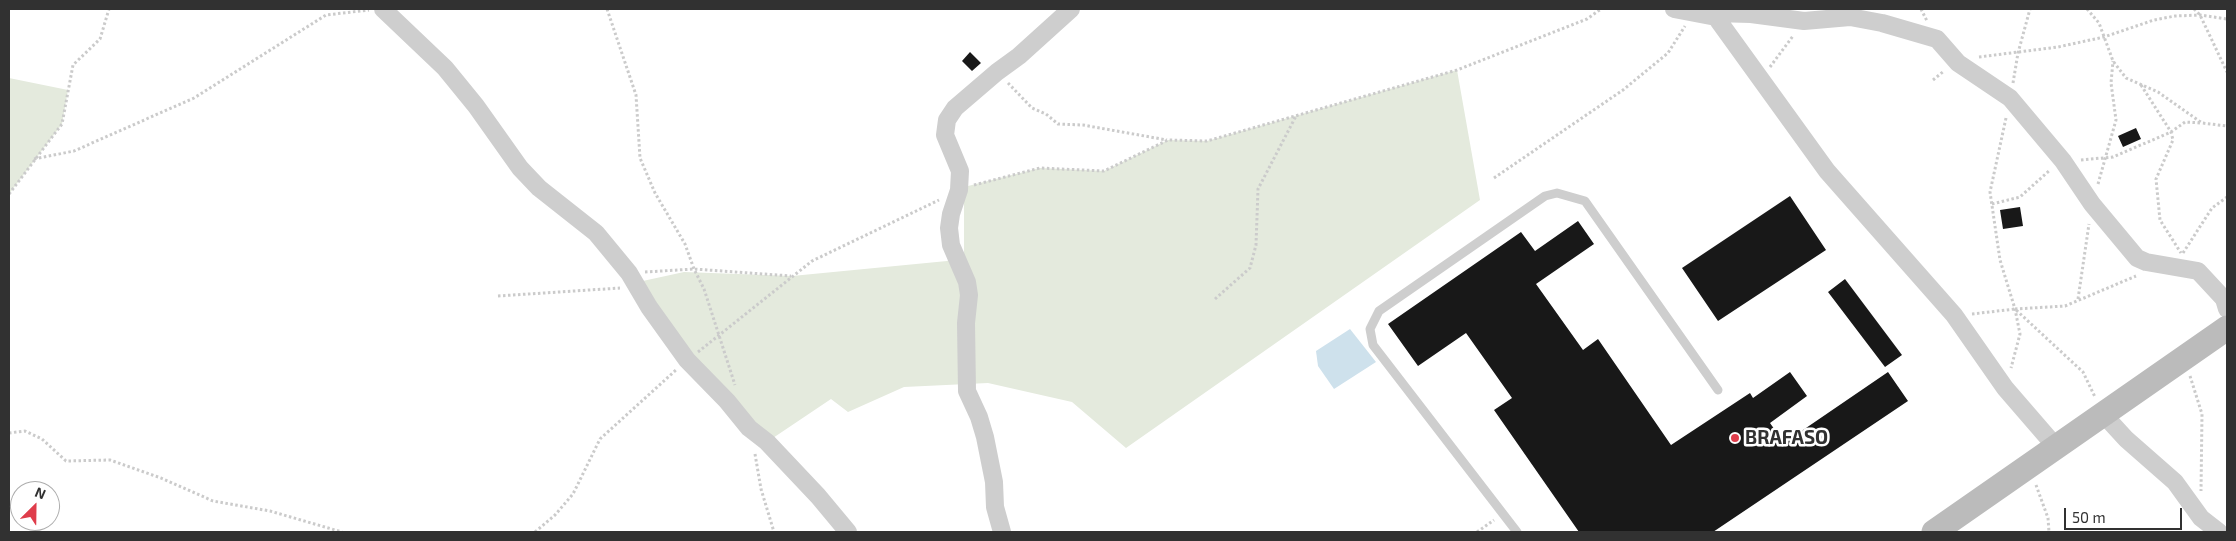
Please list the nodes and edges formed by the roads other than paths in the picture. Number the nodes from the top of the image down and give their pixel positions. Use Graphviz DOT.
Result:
graph roads {
  1 [pos="383,9"];
  2 [pos="1071,9"];
  3 [pos="1674,9"];
  4 [pos="1708,13"];
  5 [pos="2227,309"];
  6 [pos="2227,328"];
  7 [pos="1718,390"];
  8 [pos="2104,415"];
  9 [pos="2056,447"];
  10 [pos="1940,530"];
  11 [pos="848,532"];
  12 [pos="1002,532"];
  13 [pos="1517,532"];
  14 [pos="2219,532"];
  1 -- 11 [label="street"];
  2 -- 12 [label="street"];
  3 -- 4 [label="street"];
  4 -- 5 [label="street"];
  4 -- 9 [label="street"];
  6 -- 8 [label="street"];
  7 -- 13 [label="lane"];
  8 -- 9 [label="street"];
  8 -- 14 [label="street"];
  9 -- 10 [label="street"];
}
